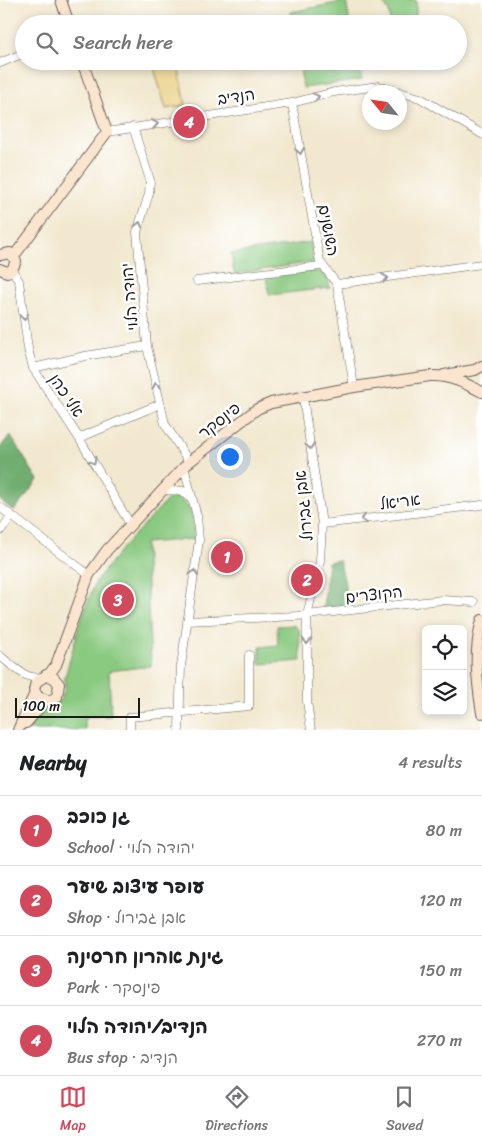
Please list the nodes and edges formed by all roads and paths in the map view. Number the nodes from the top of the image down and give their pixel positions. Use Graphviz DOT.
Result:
graph roads {
  1 [pos="61,0"];
  2 [pos="66,15"];
  3 [pos="15,57"];
  4 [pos="0,63"];
  5 [pos="85,70"];
  6 [pos="292,103"];
  7 [pos="133,127"];
  8 [pos="107,132"];
  9 [pos="482,134"];
  10 [pos="0,255"];
  11 [pos="14,256"];
  12 [pos="320,262"];
  13 [pos="482,264"];
  14 [pos="0,269"];
  15 [pos="12,270"];
  16 [pos="196,281"];
  17 [pos="337,284"];
  18 [pos="147,346"];
  19 [pos="482,366"];
  20 [pos="33,368"];
  21 [pos="439,375"];
  22 [pos="354,387"];
  23 [pos="482,392"];
  24 [pos="303,398"];
  25 [pos="160,404"];
  26 [pos="80,438"];
  27 [pos="186,464"];
  28 [pos="164,490"];
  29 [pos="193,501"];
  30 [pos="482,505"];
  31 [pos="0,508"];
  32 [pos="12,516"];
  33 [pos="130,524"];
  34 [pos="322,524"];
  35 [pos="0,531"];
  36 [pos="89,575"];
  37 [pos="474,602"];
  38 [pos="307,615"];
  39 [pos="482,620"];
  40 [pos="187,621"];
  41 [pos="66,638"];
  42 [pos="249,655"];
  43 [pos="0,656"];
  44 [pos="44,676"];
  45 [pos="59,684"];
  46 [pos="35,693"];
  47 [pos="45,701"];
  48 [pos="179,711"];
  49 [pos="482,713"];
  50 [pos="19,730"];
  51 [pos="130,730"];
  52 [pos="179,730"];
  53 [pos="311,730"];
  1 -- 2 [label="street"];
  3 -- 4 [label="street"];
  5 -- 8 [label="street"];
  7 -- 6 [label="street, הנדיב, one-way"];
  6 -- 9 [label="street, הנדיב, one-way"];
  6 -- 12 [label="street, השושנים, one-way"];
  7 -- 8 [label="street, הנדיב"];
  18 -- 7 [label="street, יהודה הלוי, one-way"];
  8 -- 11 [label="street"];
  10 -- 11 [label="street"];
  11 -- 15 [label="street"];
  12 -- 16 [label="street"];
  12 -- 17 [label="street, השושנים"];
  17 -- 13 [label="street, one-way"];
  14 -- 15 [label="street"];
  15 -- 20 [label="street, אלי כהן, one-way"];
  17 -- 22 [label="street"];
  18 -- 20 [label="street"];
  25 -- 18 [label="street, יהודה הלוי, one-way"];
  19 -- 21 [label="street"];
  20 -- 26 [label="street, אלי כהן"];
  21 -- 22 [label="street, פינסקר"];
  21 -- 23 [label="street, פינסקר"];
  22 -- 24 [label="street, פינסקר"];
  24 -- 27 [label="street, פינסקר"];
  24 -- 34 [label="street, אבן גבירול, one-way"];
  25 -- 26 [label="street"];
  25 -- 27 [label="street, יהודה הלוי"];
  26 -- 33 [label="street, אלי כהן, one-way"];
  27 -- 28 [label="street, פינסקר"];
  27 -- 29 [label="street, יהודה הלוי"];
  28 -- 29 [label="street"];
  28 -- 33 [label="street, פינסקר"];
  40 -- 29 [label="street, יהודה הלוי, one-way"];
  30 -- 34 [label="street, אריאל, one-way"];
  31 -- 32 [label="street"];
  32 -- 35 [label="street"];
  32 -- 36 [label="street"];
  33 -- 36 [label="street, פינסקר"];
  34 -- 38 [label="street, אבן גבירול"];
  36 -- 41 [label="street, פינסקר"];
  37 -- 38 [label="street, הקוצרים"];
  38 -- 40 [label="street, הקוצרים"];
  38 -- 53 [label="street, אבן גבירול, one-way"];
  39 -- 49 [label="street"];
  40 -- 48 [label="street, יהודה הלוי"];
  41 -- 44 [label="street, פינסקר"];
  41 -- 45 [label="street, פינסקר"];
  42 -- 48 [label="street"];
  43 -- 44 [label="street"];
  44 -- 45 [label="street"];
  44 -- 46 [label="street"];
  45 -- 47 [label="street"];
  46 -- 47 [label="street"];
  46 -- 50 [label="street"];
  47 -- 50 [label="street"];
  48 -- 51 [label="street"];
  48 -- 52 [label="street, יהודה הלוי"];
}
